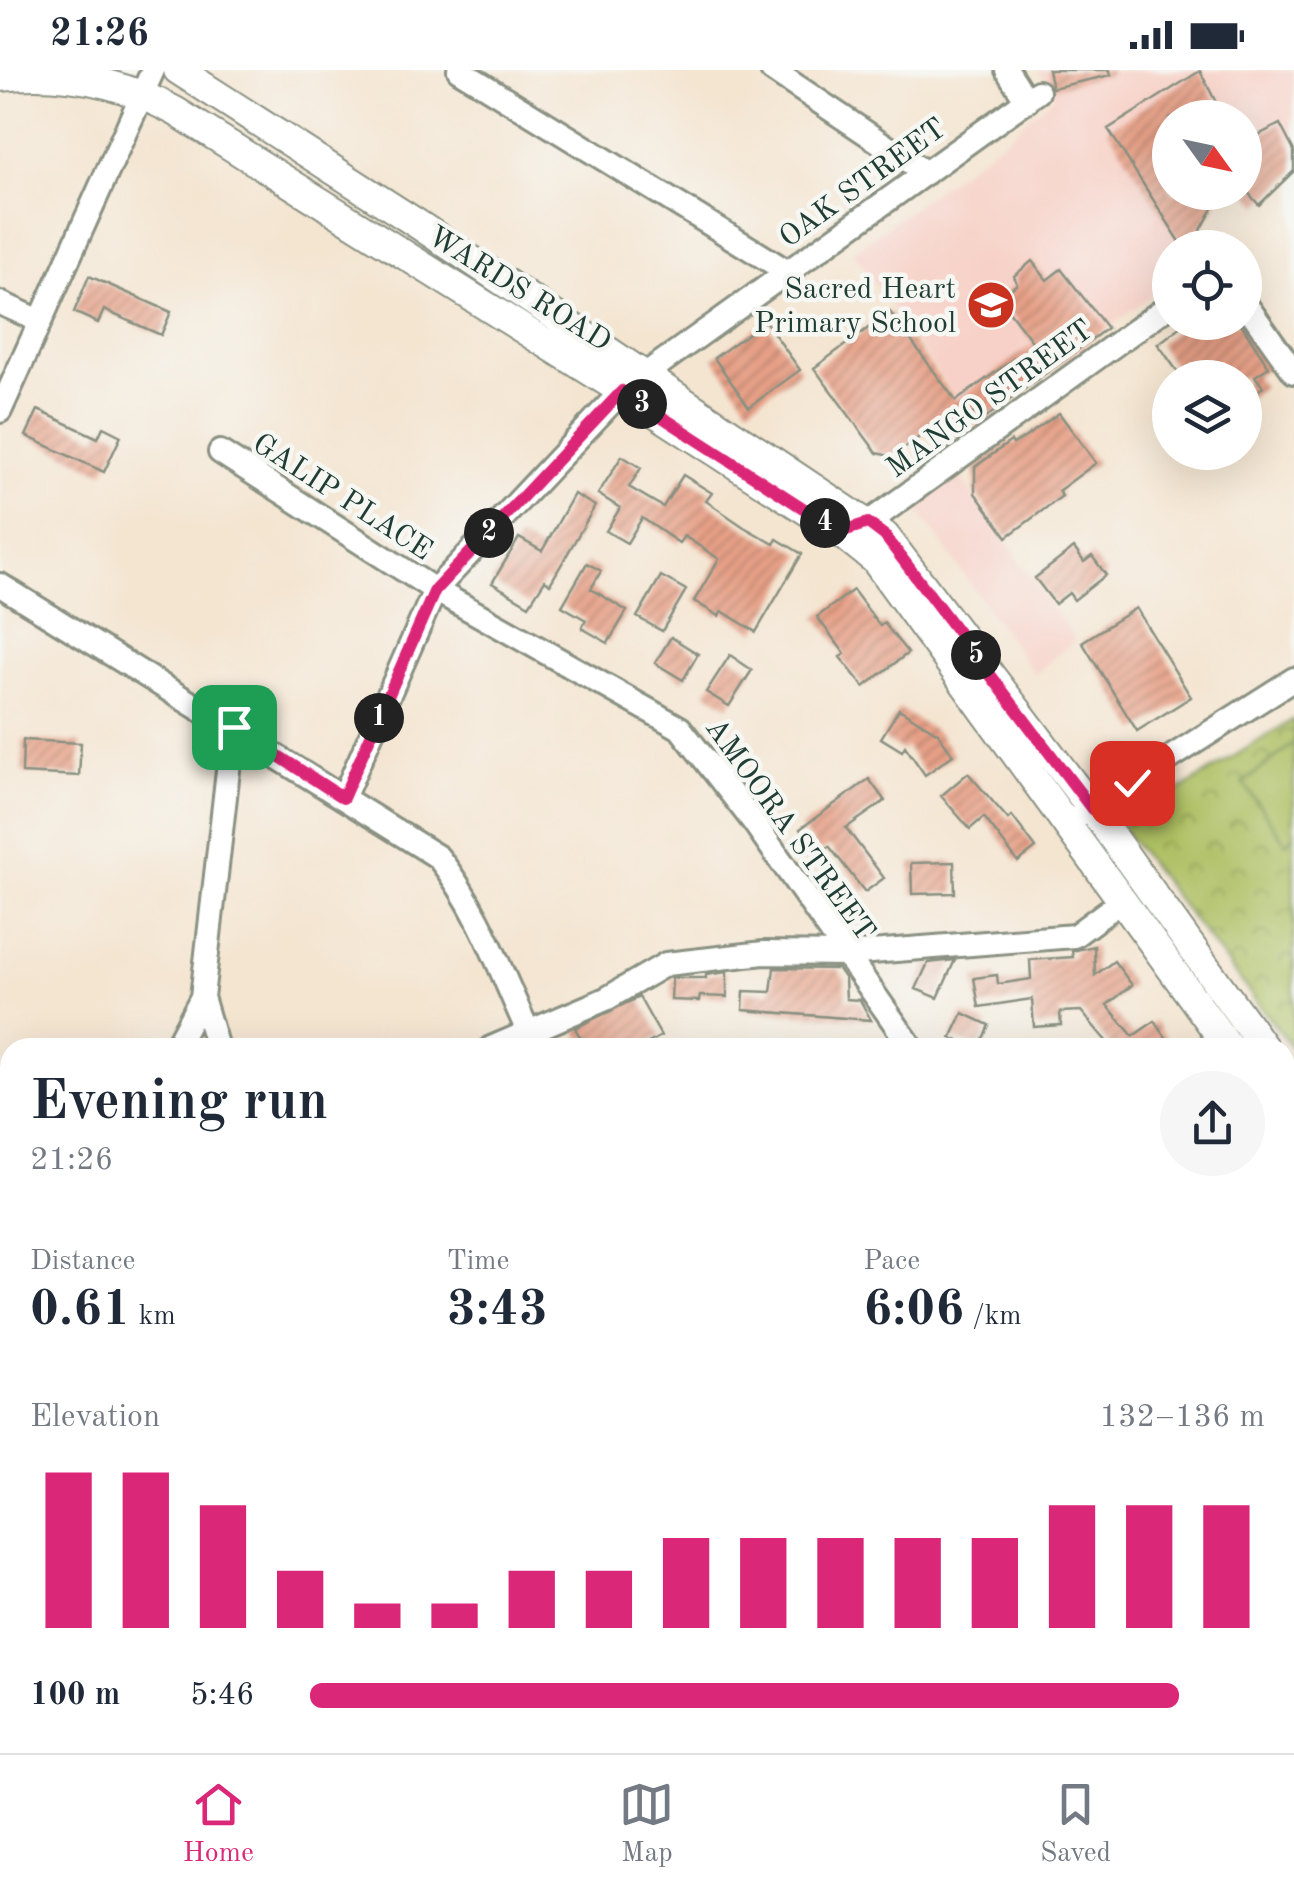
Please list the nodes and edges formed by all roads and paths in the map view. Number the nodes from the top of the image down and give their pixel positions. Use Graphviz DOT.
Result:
graph roads {
  1 [pos="178,70"];
  2 [pos="460,70"];
  3 [pos="772,70"];
  4 [pos="1007,70"];
  5 [pos="0,78"];
  6 [pos="148,82"];
  7 [pos="926,174"];
  8 [pos="788,272"];
  9 [pos="0,303"];
  10 [pos="1152,318"];
  11 [pos="38,320"];
  12 [pos="1262,327"];
  13 [pos="1294,372"];
  14 [pos="634,383"];
  15 [pos="0,411"];
  16 [pos="220,452"];
  17 [pos="868,523"];
  18 [pos="840,532"];
  19 [pos="0,585"];
  20 [pos="435,590"];
  21 [pos="1294,678"];
  22 [pos="234,727"];
  23 [pos="343,798"];
  24 [pos="1080,816"];
  25 [pos="1124,899"];
  26 [pos="846,954"];
  27 [pos="202,997"];
  28 [pos="180,1038"];
  29 [pos="214,1038"];
  30 [pos="532,1038"];
  31 [pos="537,1038"];
  32 [pos="905,1038"];
  33 [pos="1222,1038"];
  34 [pos="1256,1038"];
  1 -- 14 [label="main road, WARDS ROAD"];
  2 -- 8 [label="street"];
  3 -- 7 [label="street"];
  4 -- 7 [label="street, OAK STREET"];
  5 -- 6 [label="main road, WARDS ROAD"];
  6 -- 11 [label="street"];
  6 -- 14 [label="main road, WARDS ROAD"];
  7 -- 8 [label="street, OAK STREET"];
  8 -- 14 [label="street, OAK STREET"];
  9 -- 11 [label="street"];
  10 -- 17 [label="street, MANGO STREET"];
  11 -- 15 [label="street"];
  12 -- 13 [label="street"];
  14 -- 17 [label="main road, WARDS ROAD"];
  14 -- 18 [label="main road, WARDS ROAD"];
  14 -- 20 [label="street, OAK STREET"];
  16 -- 20 [label="street, GALIP PLACE"];
  17 -- 18 [label="street, MANGO STREET"];
  17 -- 24 [label="main road, WARDS ROAD"];
  18 -- 24 [label="main road, WARDS ROAD"];
  19 -- 22 [label="street"];
  20 -- 23 [label="street, OAK STREET"];
  20 -- 26 [label="street, AMOORA STREET"];
  21 -- 24 [label="street"];
  22 -- 23 [label="street"];
  22 -- 27 [label="street"];
  23 -- 30 [label="street"];
  24 -- 25 [label="main road, WARDS ROAD"];
  24 -- 34 [label="main road, WARDS ROAD"];
  25 -- 26 [label="street"];
  25 -- 33 [label="main road, WARDS ROAD"];
  26 -- 31 [label="street"];
  26 -- 32 [label="street, AMOORA STREET"];
  27 -- 28 [label="street"];
  27 -- 29 [label="street"];
}
